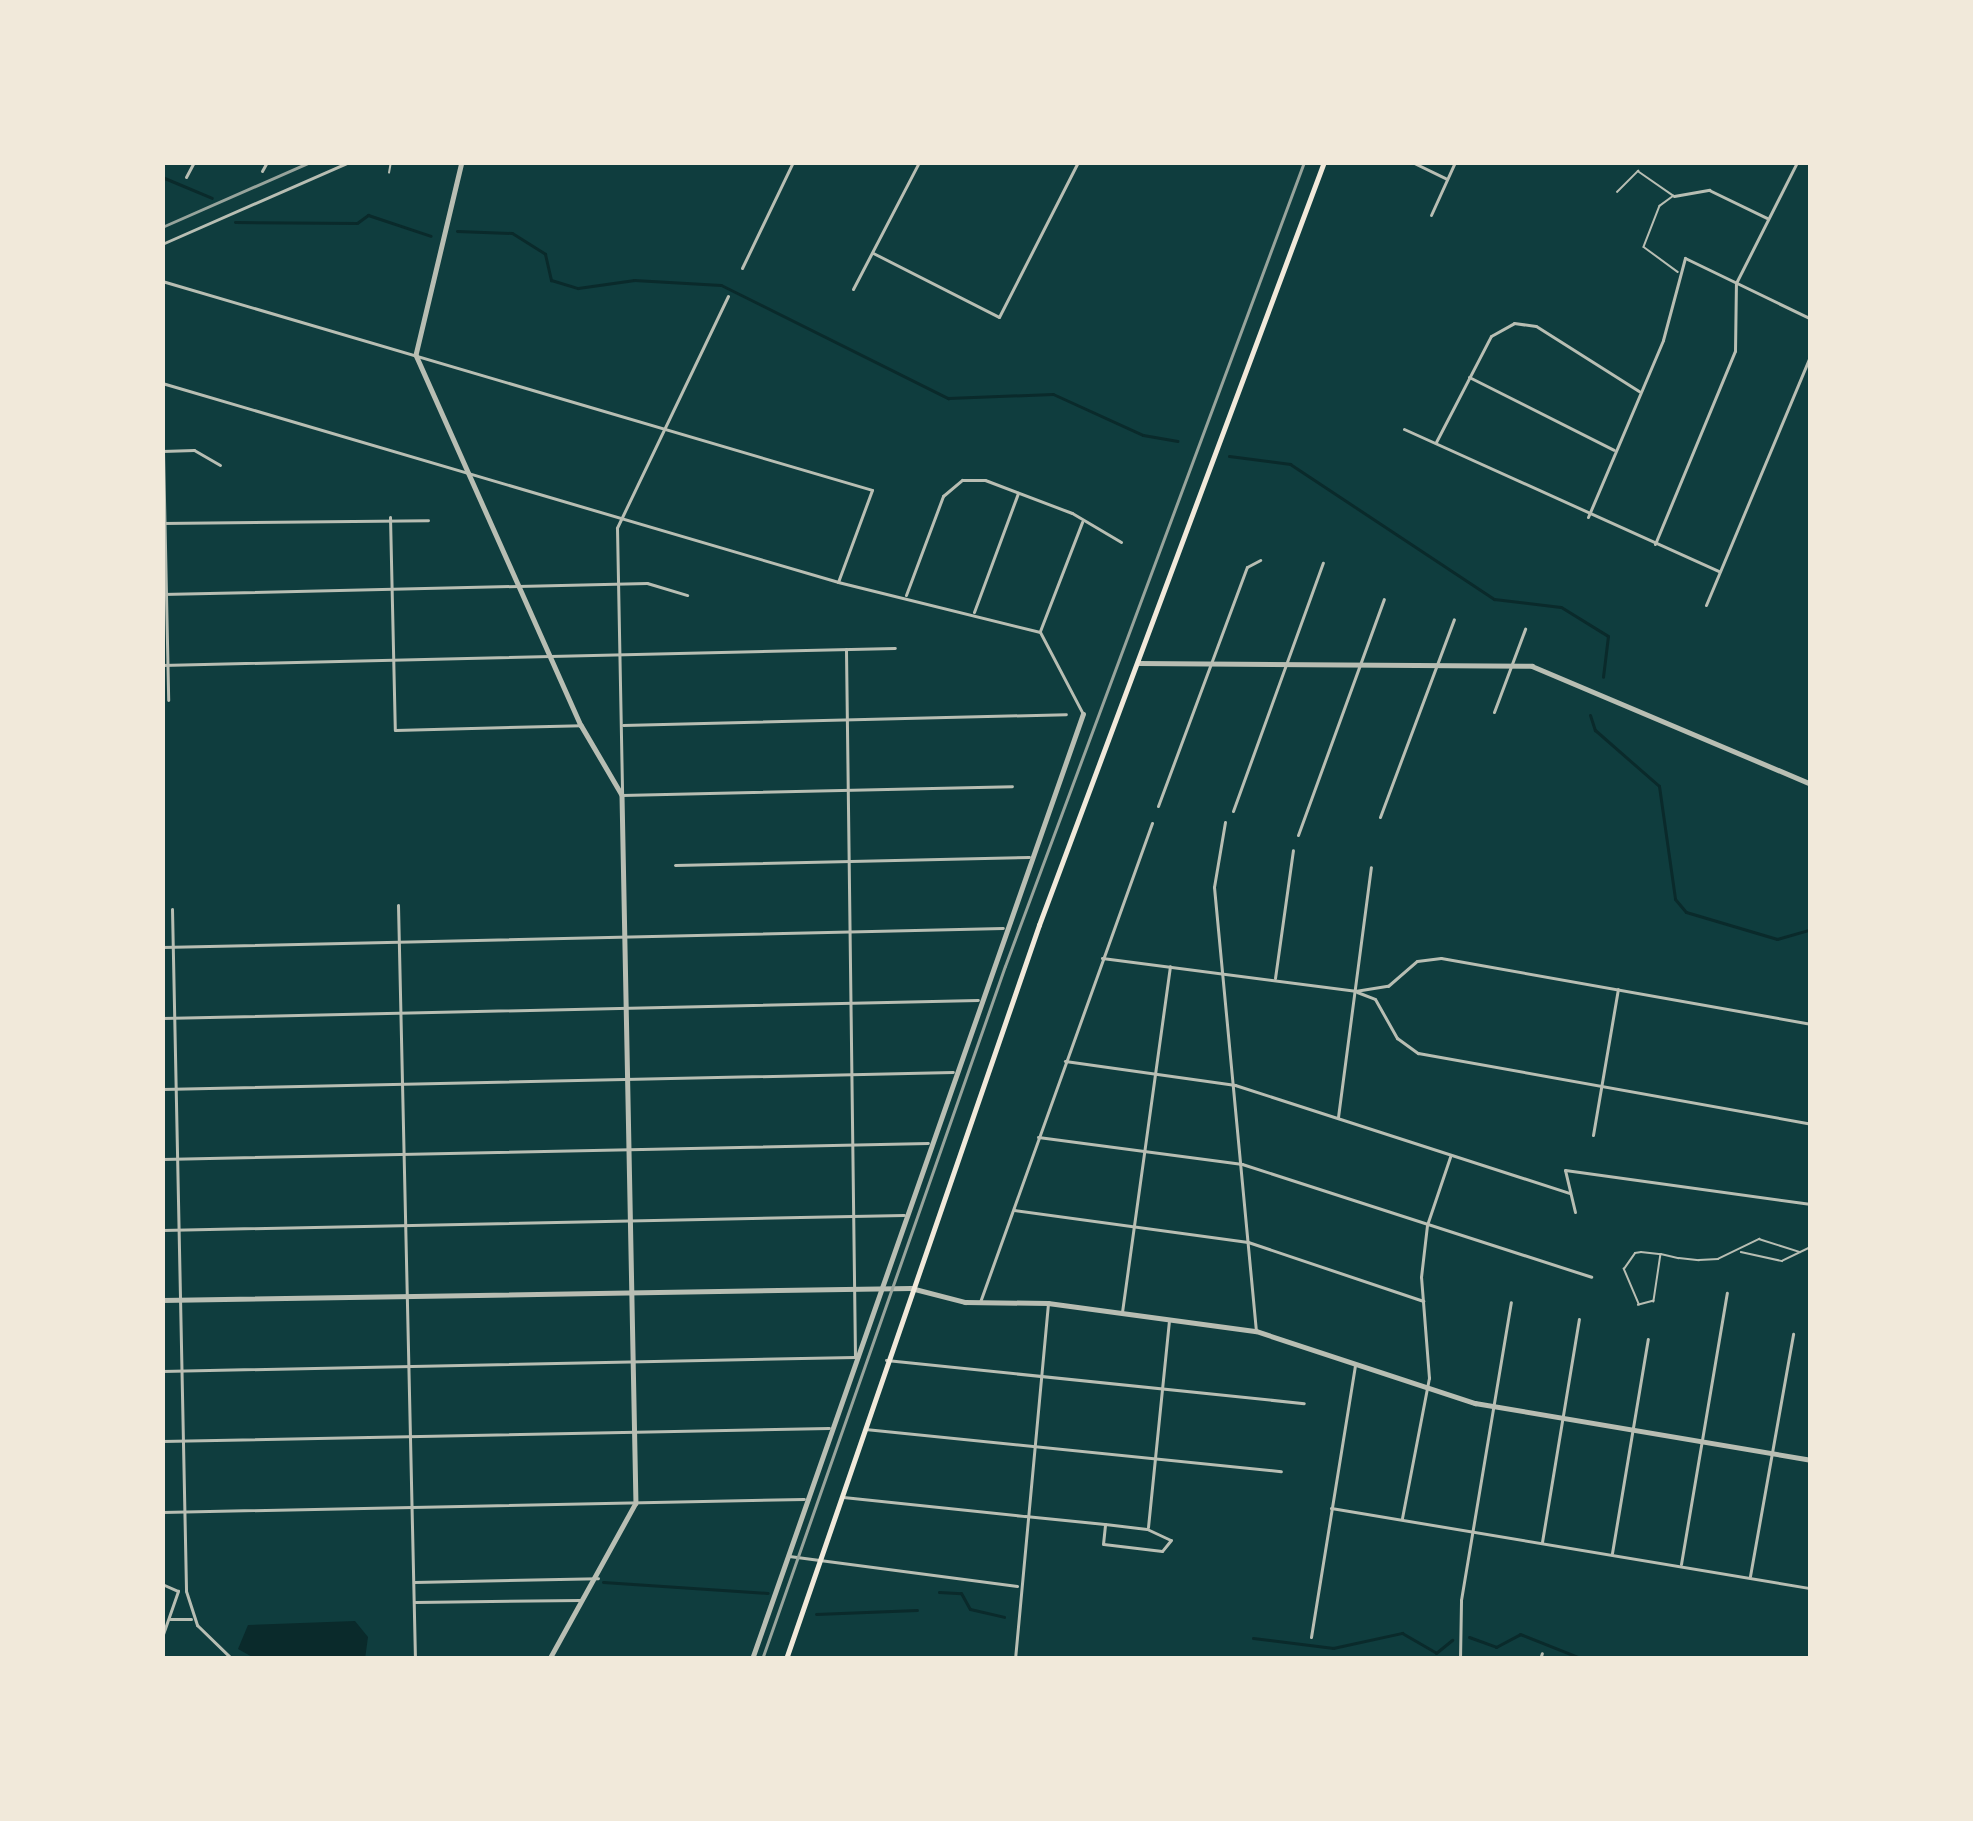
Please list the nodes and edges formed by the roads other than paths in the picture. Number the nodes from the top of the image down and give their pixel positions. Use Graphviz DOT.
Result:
graph roads {
  1 [pos="194,162"];
  2 [pos="267,162"];
  3 [pos="349,162"];
  4 [pos="391,162"];
  5 [pos="462,162"];
  6 [pos="793,162"];
  7 [pos="920,162"];
  8 [pos="1078,162"];
  9 [pos="1324,162"];
  10 [pos="1412,162"];
  11 [pos="1455,162"];
  12 [pos="1797,162"];
  13 [pos="262,171"];
  14 [pos="388,173"];
  15 [pos="186,177"];
  16 [pos="1447,179"];
  17 [pos="1617,192"];
  18 [pos="1674,196"];
  19 [pos="1431,215"];
  20 [pos="1768,219"];
  21 [pos="162,244"];
  22 [pos="873,253"];
  23 [pos="742,268"];
  24 [pos="1678,272"];
  25 [pos="162,281"];
  26 [pos="1736,283"];
  27 [pos="854,289"];
  28 [pos="728,296"];
  29 [pos="1811,319"];
  30 [pos="1811,353"];
  31 [pos="416,355"];
  32 [pos="1469,377"];
  33 [pos="162,383"];
  34 [pos="1641,392"];
  35 [pos="665,428"];
  36 [pos="1404,429"];
  37 [pos="1436,442"];
  38 [pos="1616,451"];
  39 [pos="163,452"];
  40 [pos="220,465"];
  41 [pos="467,474"];
  42 [pos="1018,493"];
  43 [pos="390,517"];
  44 [pos="1588,517"];
  45 [pos="621,519"];
  46 [pos="1084,519"];
  47 [pos="428,520"];
  48 [pos="163,523"];
  49 [pos="1121,542"];
  50 [pos="1654,544"];
  51 [pos="1260,560"];
  52 [pos="1323,563"];
  53 [pos="1719,572"];
  54 [pos="838,582"];
  55 [pos="618,583"];
  56 [pos="519,586"];
  57 [pos="392,589"];
  58 [pos="164,594"];
  59 [pos="687,595"];
  60 [pos="905,596"];
  61 [pos="1384,599"];
  62 [pos="1706,605"];
  63 [pos="973,614"];
  64 [pos="1454,619"];
  65 [pos="1526,629"];
  66 [pos="1040,632"];
  67 [pos="895,648"];
  68 [pos="846,649"];
  69 [pos="619,654"];
  70 [pos="551,655"];
  71 [pos="393,659"];
  72 [pos="1139,663"];
  73 [pos="1210,664"];
  74 [pos="1285,664"];
  75 [pos="165,665"];
  76 [pos="1360,665"];
  77 [pos="1436,665"];
  78 [pos="1511,665"];
  79 [pos="168,700"];
  80 [pos="1494,712"];
  81 [pos="1066,714"];
  82 [pos="1083,714"];
  83 [pos="847,720"];
  84 [pos="581,725"];
  85 [pos="621,725"];
  86 [pos="1811,784"];
  87 [pos="1012,786"];
  88 [pos="848,790"];
  89 [pos="622,795"];
  90 [pos="1158,806"];
  91 [pos="1233,812"];
  92 [pos="1380,817"];
  93 [pos="1225,822"];
  94 [pos="1152,823"];
  95 [pos="1298,835"];
  96 [pos="1293,850"];
  97 [pos="1030,856"];
  98 [pos="849,861"];
  99 [pos="676,866"];
  100 [pos="1371,867"];
  101 [pos="398,904"];
  102 [pos="172,909"];
  103 [pos="1003,928"];
  104 [pos="851,931"];
  105 [pos="624,938"];
  106 [pos="399,940"];
  107 [pos="162,947"];
  108 [pos="172,947"];
  109 [pos="1102,958"];
  110 [pos="1170,966"];
  111 [pos="1223,973"];
  112 [pos="1275,980"];
  113 [pos="1618,989"];
  114 [pos="1355,991"];
  115 [pos="978,1000"];
  116 [pos="852,1003"];
  117 [pos="626,1008"];
  118 [pos="401,1012"];
  119 [pos="162,1018"];
  120 [pos="174,1018"];
  121 [pos="1811,1024"];
  122 [pos="1065,1061"];
  123 [pos="953,1072"];
  124 [pos="853,1074"];
  125 [pos="1156,1074"];
  126 [pos="627,1080"];
  127 [pos="403,1085"];
  128 [pos="1234,1085"];
  129 [pos="1601,1087"];
  130 [pos="162,1089"];
  131 [pos="178,1089"];
  132 [pos="1338,1119"];
  133 [pos="1811,1124"];
  134 [pos="1038,1136"];
  135 [pos="1593,1136"];
  136 [pos="928,1143"];
  137 [pos="854,1145"];
  138 [pos="629,1150"];
  139 [pos="1145,1150"];
  140 [pos="404,1154"];
  141 [pos="1451,1154"];
  142 [pos="162,1159"];
  143 [pos="180,1159"];
  144 [pos="1242,1164"];
  145 [pos="1569,1193"];
  146 [pos="1811,1204"];
  147 [pos="1012,1210"];
  148 [pos="1575,1212"];
  149 [pos="904,1214"];
  150 [pos="856,1216"];
  151 [pos="631,1221"];
  152 [pos="405,1225"];
  153 [pos="1427,1225"];
  154 [pos="1134,1226"];
  155 [pos="181,1229"];
  156 [pos="162,1230"];
  157 [pos="1248,1242"];
  158 [pos="1811,1247"];
  159 [pos="1738,1250"];
  160 [pos="1801,1252"];
  161 [pos="1661,1254"];
  162 [pos="1591,1277"];
  163 [pos="858,1286"];
  164 [pos="879,1286"];
  165 [pos="910,1288"];
  166 [pos="632,1291"];
  167 [pos="1727,1293"];
  168 [pos="407,1295"];
  169 [pos="162,1300"];
  170 [pos="182,1300"];
  171 [pos="1423,1301"];
  172 [pos="1511,1301"];
  173 [pos="979,1303"];
  174 [pos="1048,1303"];
  175 [pos="1121,1313"];
  176 [pos="1579,1319"];
  177 [pos="1170,1320"];
  178 [pos="1256,1331"];
  179 [pos="1793,1334"];
  180 [pos="1648,1339"];
  181 [pos="855,1358"];
  182 [pos="886,1360"];
  183 [pos="633,1362"];
  184 [pos="1356,1364"];
  185 [pos="409,1366"];
  186 [pos="162,1371"];
  187 [pos="183,1371"];
  188 [pos="1040,1376"];
  189 [pos="1162,1388"];
  190 [pos="1425,1388"];
  191 [pos="1304,1403"];
  192 [pos="1494,1406"];
  193 [pos="1563,1418"];
  194 [pos="831,1428"];
  195 [pos="864,1429"];
  196 [pos="1633,1430"];
  197 [pos="635,1432"];
  198 [pos="410,1436"];
  199 [pos="162,1441"];
  200 [pos="184,1441"];
  201 [pos="1702,1442"];
  202 [pos="1032,1447"];
  203 [pos="1772,1452"];
  204 [pos="1154,1458"];
  205 [pos="1811,1460"];
  206 [pos="1281,1471"];
  207 [pos="842,1497"];
  208 [pos="806,1499"];
  209 [pos="636,1503"];
  210 [pos="411,1508"];
  211 [pos="1331,1508"];
  212 [pos="187,1511"];
  213 [pos="162,1512"];
  214 [pos="1025,1516"];
  215 [pos="1401,1520"];
  216 [pos="1105,1524"];
  217 [pos="1148,1529"];
  218 [pos="1472,1532"];
  219 [pos="1541,1544"];
  220 [pos="787,1555"];
  221 [pos="1611,1555"];
  222 [pos="818,1565"];
  223 [pos="1680,1566"];
  224 [pos="1750,1578"];
  225 [pos="598,1579"];
  226 [pos="412,1582"];
  227 [pos="162,1584"];
  228 [pos="1018,1586"];
  229 [pos="1811,1588"];
  230 [pos="178,1591"];
  231 [pos="186,1591"];
  232 [pos="584,1601"];
  233 [pos="413,1602"];
  234 [pos="194,1618"];
  235 [pos="168,1619"];
  236 [pos="162,1637"];
  237 [pos="1311,1637"];
  238 [pos="230,1659"];
  239 [pos="415,1659"];
  240 [pos="550,1659"];
  241 [pos="752,1659"];
  242 [pos="786,1659"];
  243 [pos="1015,1659"];
  244 [pos="1460,1659"];
  1 -- 15 [label="street"];
  2 -- 13 [label="street"];
  3 -- 21 [label="street"];
  4 -- 14 [label="lane"];
  5 -- 31 [label="street"];
  6 -- 23 [label="street"];
  7 -- 22 [label="street"];
  8 -- 22 [label="street"];
  9 -- 72 [label="main road"];
  10 -- 16 [label="street"];
  11 -- 16 [label="street"];
  12 -- 20 [label="street"];
  16 -- 19 [label="street"];
  17 -- 18 [label="lane"];
  18 -- 20 [label="street"];
  18 -- 24 [label="lane"];
  20 -- 26 [label="street"];
  22 -- 27 [label="street"];
  24 -- 26 [label="street"];
  24 -- 34 [label="street"];
  25 -- 31 [label="street"];
  26 -- 29 [label="street"];
  26 -- 50 [label="street"];
  28 -- 35 [label="street"];
  30 -- 53 [label="street"];
  31 -- 35 [label="street"];
  31 -- 41 [label="street"];
  32 -- 34 [label="street"];
  32 -- 37 [label="street"];
  32 -- 38 [label="street"];
  33 -- 41 [label="street"];
  34 -- 38 [label="street"];
  35 -- 45 [label="street"];
  35 -- 54 [label="street"];
  36 -- 37 [label="street"];
  37 -- 44 [label="street"];
  38 -- 44 [label="street"];
  39 -- 40 [label="street"];
  39 -- 48 [label="street"];
  41 -- 45 [label="street"];
  41 -- 56 [label="street"];
  42 -- 46 [label="street"];
  42 -- 60 [label="street"];
  42 -- 63 [label="street"];
  43 -- 47 [label="street"];
  43 -- 48 [label="street"];
  43 -- 57 [label="street"];
  44 -- 50 [label="street"];
  45 -- 54 [label="street"];
  45 -- 55 [label="street"];
  46 -- 49 [label="street"];
  46 -- 66 [label="street"];
  48 -- 58 [label="street"];
  50 -- 53 [label="street"];
  51 -- 73 [label="street"];
  52 -- 74 [label="street"];
  53 -- 62 [label="street"];
  54 -- 60 [label="street"];
  55 -- 56 [label="street"];
  55 -- 59 [label="street"];
  55 -- 69 [label="street"];
  56 -- 57 [label="street"];
  56 -- 70 [label="street"];
  57 -- 58 [label="street"];
  57 -- 71 [label="street"];
  58 -- 75 [label="street"];
  60 -- 63 [label="street"];
  61 -- 76 [label="street"];
  63 -- 66 [label="street"];
  64 -- 77 [label="street"];
  65 -- 78 [label="street"];
  66 -- 82 [label="street"];
  67 -- 68 [label="street"];
  68 -- 69 [label="street"];
  68 -- 83 [label="street"];
  69 -- 70 [label="street"];
  69 -- 85 [label="street"];
  70 -- 71 [label="street"];
  70 -- 84 [label="street"];
  71 -- 75 [label="street"];
  71 -- 84 [label="street"];
  72 -- 73 [label="street"];
  72 -- 165 [label="main road"];
  73 -- 74 [label="street"];
  73 -- 90 [label="street"];
  74 -- 76 [label="street"];
  74 -- 91 [label="street"];
  75 -- 79 [label="street"];
  76 -- 77 [label="street"];
  76 -- 95 [label="street"];
  77 -- 78 [label="street"];
  77 -- 92 [label="street"];
  78 -- 80 [label="street"];
  78 -- 86 [label="street"];
  81 -- 83 [label="street"];
  82 -- 97 [label="street"];
  83 -- 85 [label="street"];
  83 -- 88 [label="street"];
  84 -- 89 [label="street"];
  85 -- 89 [label="street"];
  87 -- 88 [label="street"];
  88 -- 89 [label="street"];
  88 -- 98 [label="street"];
  89 -- 105 [label="street"];
  93 -- 111 [label="street"];
  94 -- 109 [label="street"];
  96 -- 112 [label="street"];
  97 -- 98 [label="street"];
  97 -- 103 [label="street"];
  98 -- 99 [label="street"];
  98 -- 104 [label="street"];
  100 -- 114 [label="street"];
  101 -- 106 [label="street"];
  102 -- 108 [label="street"];
  103 -- 104 [label="street"];
  103 -- 115 [label="street"];
  104 -- 105 [label="street"];
  104 -- 116 [label="street"];
  105 -- 106 [label="street"];
  105 -- 117 [label="street"];
  106 -- 108 [label="street"];
  106 -- 118 [label="street"];
  107 -- 108 [label="street"];
  108 -- 120 [label="street"];
  109 -- 110 [label="street"];
  109 -- 122 [label="street"];
  110 -- 111 [label="street"];
  110 -- 125 [label="street"];
  111 -- 112 [label="street"];
  111 -- 128 [label="street"];
  112 -- 114 [label="street"];
  113 -- 114 [label="street"];
  113 -- 121 [label="street"];
  113 -- 129 [label="street"];
  114 -- 129 [label="street"];
  114 -- 132 [label="street"];
  115 -- 116 [label="street"];
  115 -- 123 [label="street"];
  116 -- 117 [label="street"];
  116 -- 124 [label="street"];
  117 -- 118 [label="street"];
  117 -- 126 [label="street"];
  118 -- 120 [label="street"];
  118 -- 127 [label="street"];
  119 -- 120 [label="street"];
  120 -- 131 [label="street"];
  122 -- 125 [label="street"];
  122 -- 134 [label="street"];
  123 -- 124 [label="street"];
  123 -- 136 [label="street"];
  124 -- 126 [label="street"];
  124 -- 137 [label="street"];
  125 -- 128 [label="street"];
  125 -- 139 [label="street"];
  126 -- 127 [label="street"];
  126 -- 138 [label="street"];
  127 -- 131 [label="street"];
  127 -- 140 [label="street"];
  128 -- 132 [label="street"];
  128 -- 144 [label="street"];
  129 -- 133 [label="street"];
  129 -- 135 [label="street"];
  130 -- 131 [label="street"];
  131 -- 143 [label="street"];
  132 -- 141 [label="street"];
  134 -- 139 [label="street"];
  134 -- 147 [label="street"];
  136 -- 137 [label="street"];
  136 -- 149 [label="street"];
  137 -- 138 [label="street"];
  137 -- 150 [label="street"];
  138 -- 140 [label="street"];
  138 -- 151 [label="street"];
  139 -- 144 [label="street"];
  139 -- 154 [label="street"];
  140 -- 143 [label="street"];
  140 -- 152 [label="street"];
  141 -- 145 [label="street"];
  141 -- 153 [label="street"];
  142 -- 143 [label="street"];
  143 -- 155 [label="street"];
  144 -- 153 [label="street"];
  144 -- 157 [label="street"];
  145 -- 146 [label="street"];
  145 -- 148 [label="street"];
  147 -- 154 [label="street"];
  147 -- 173 [label="street"];
  149 -- 150 [label="street"];
  149 -- 164 [label="street"];
  150 -- 151 [label="street"];
  150 -- 163 [label="street"];
  151 -- 152 [label="street"];
  151 -- 166 [label="street"];
  152 -- 155 [label="street"];
  152 -- 168 [label="street"];
  153 -- 162 [label="street"];
  153 -- 171 [label="street"];
  154 -- 157 [label="street"];
  154 -- 175 [label="street"];
  155 -- 156 [label="street"];
  155 -- 170 [label="street"];
  157 -- 171 [label="street"];
  157 -- 178 [label="street"];
  158 -- 160 [label="lane"];
  159 -- 160 [label="lane"];
  159 -- 160 [label="lane"];
  159 -- 161 [label="lane"];
  161 -- 161 [label="lane"];
  163 -- 164 [label="street"];
  163 -- 166 [label="street"];
  163 -- 181 [label="street"];
  164 -- 165 [label="street"];
  164 -- 181 [label="street"];
  165 -- 173 [label="street"];
  165 -- 182 [label="main road"];
  166 -- 168 [label="street"];
  166 -- 183 [label="street"];
  167 -- 201 [label="street"];
  168 -- 170 [label="street"];
  168 -- 185 [label="street"];
  169 -- 170 [label="street"];
  170 -- 187 [label="street"];
  171 -- 190 [label="street"];
  172 -- 192 [label="street"];
  173 -- 174 [label="street"];
  174 -- 175 [label="street"];
  174 -- 188 [label="street"];
  175 -- 177 [label="street"];
  176 -- 193 [label="street"];
  177 -- 178 [label="street"];
  177 -- 189 [label="street"];
  178 -- 184 [label="street"];
  179 -- 203 [label="street"];
  180 -- 196 [label="street"];
  181 -- 183 [label="street"];
  181 -- 194 [label="street"];
  182 -- 188 [label="street"];
  182 -- 195 [label="main road"];
  183 -- 185 [label="street"];
  183 -- 197 [label="street"];
  184 -- 190 [label="street"];
  184 -- 211 [label="street"];
  185 -- 187 [label="street"];
  185 -- 198 [label="street"];
  186 -- 187 [label="street"];
  187 -- 200 [label="street"];
  188 -- 189 [label="street"];
  188 -- 202 [label="street"];
  189 -- 191 [label="street"];
  189 -- 204 [label="street"];
  190 -- 192 [label="street"];
  190 -- 215 [label="street"];
  192 -- 193 [label="street"];
  192 -- 218 [label="street"];
  193 -- 196 [label="street"];
  193 -- 219 [label="street"];
  194 -- 197 [label="street"];
  194 -- 208 [label="street"];
  195 -- 202 [label="street"];
  195 -- 207 [label="main road"];
  196 -- 201 [label="street"];
  196 -- 221 [label="street"];
  197 -- 198 [label="street"];
  197 -- 209 [label="street"];
  198 -- 200 [label="street"];
  198 -- 210 [label="street"];
  199 -- 200 [label="street"];
  200 -- 212 [label="street"];
  201 -- 203 [label="street"];
  201 -- 223 [label="street"];
  202 -- 204 [label="street"];
  202 -- 214 [label="street"];
  203 -- 205 [label="street"];
  203 -- 224 [label="street"];
  204 -- 206 [label="street"];
  204 -- 217 [label="street"];
  207 -- 214 [label="street"];
  207 -- 222 [label="main road"];
  208 -- 209 [label="street"];
  208 -- 220 [label="street"];
  209 -- 210 [label="street"];
  209 -- 225 [label="street"];
  210 -- 212 [label="street"];
  210 -- 226 [label="street"];
  211 -- 215 [label="street"];
  211 -- 237 [label="street"];
  212 -- 213 [label="street"];
  212 -- 231 [label="street"];
  214 -- 216 [label="street"];
  214 -- 228 [label="street"];
  215 -- 218 [label="street"];
  216 -- 217 [label="street"];
  216 -- 217 [label="street"];
  218 -- 219 [label="street"];
  218 -- 244 [label="street"];
  219 -- 221 [label="street"];
  220 -- 222 [label="street"];
  220 -- 241 [label="street"];
  221 -- 223 [label="street"];
  222 -- 228 [label="street"];
  222 -- 242 [label="main road"];
  223 -- 224 [label="street"];
  224 -- 229 [label="street"];
  225 -- 226 [label="street"];
  225 -- 232 [label="street"];
  226 -- 233 [label="street"];
  227 -- 230 [label="street"];
  228 -- 243 [label="street"];
  230 -- 231 [label="street"];
  230 -- 235 [label="street"];
  231 -- 234 [label="street"];
  232 -- 233 [label="street"];
  232 -- 240 [label="street"];
  233 -- 239 [label="street"];
  234 -- 235 [label="street"];
  234 -- 238 [label="street"];
  235 -- 236 [label="street"];
}
